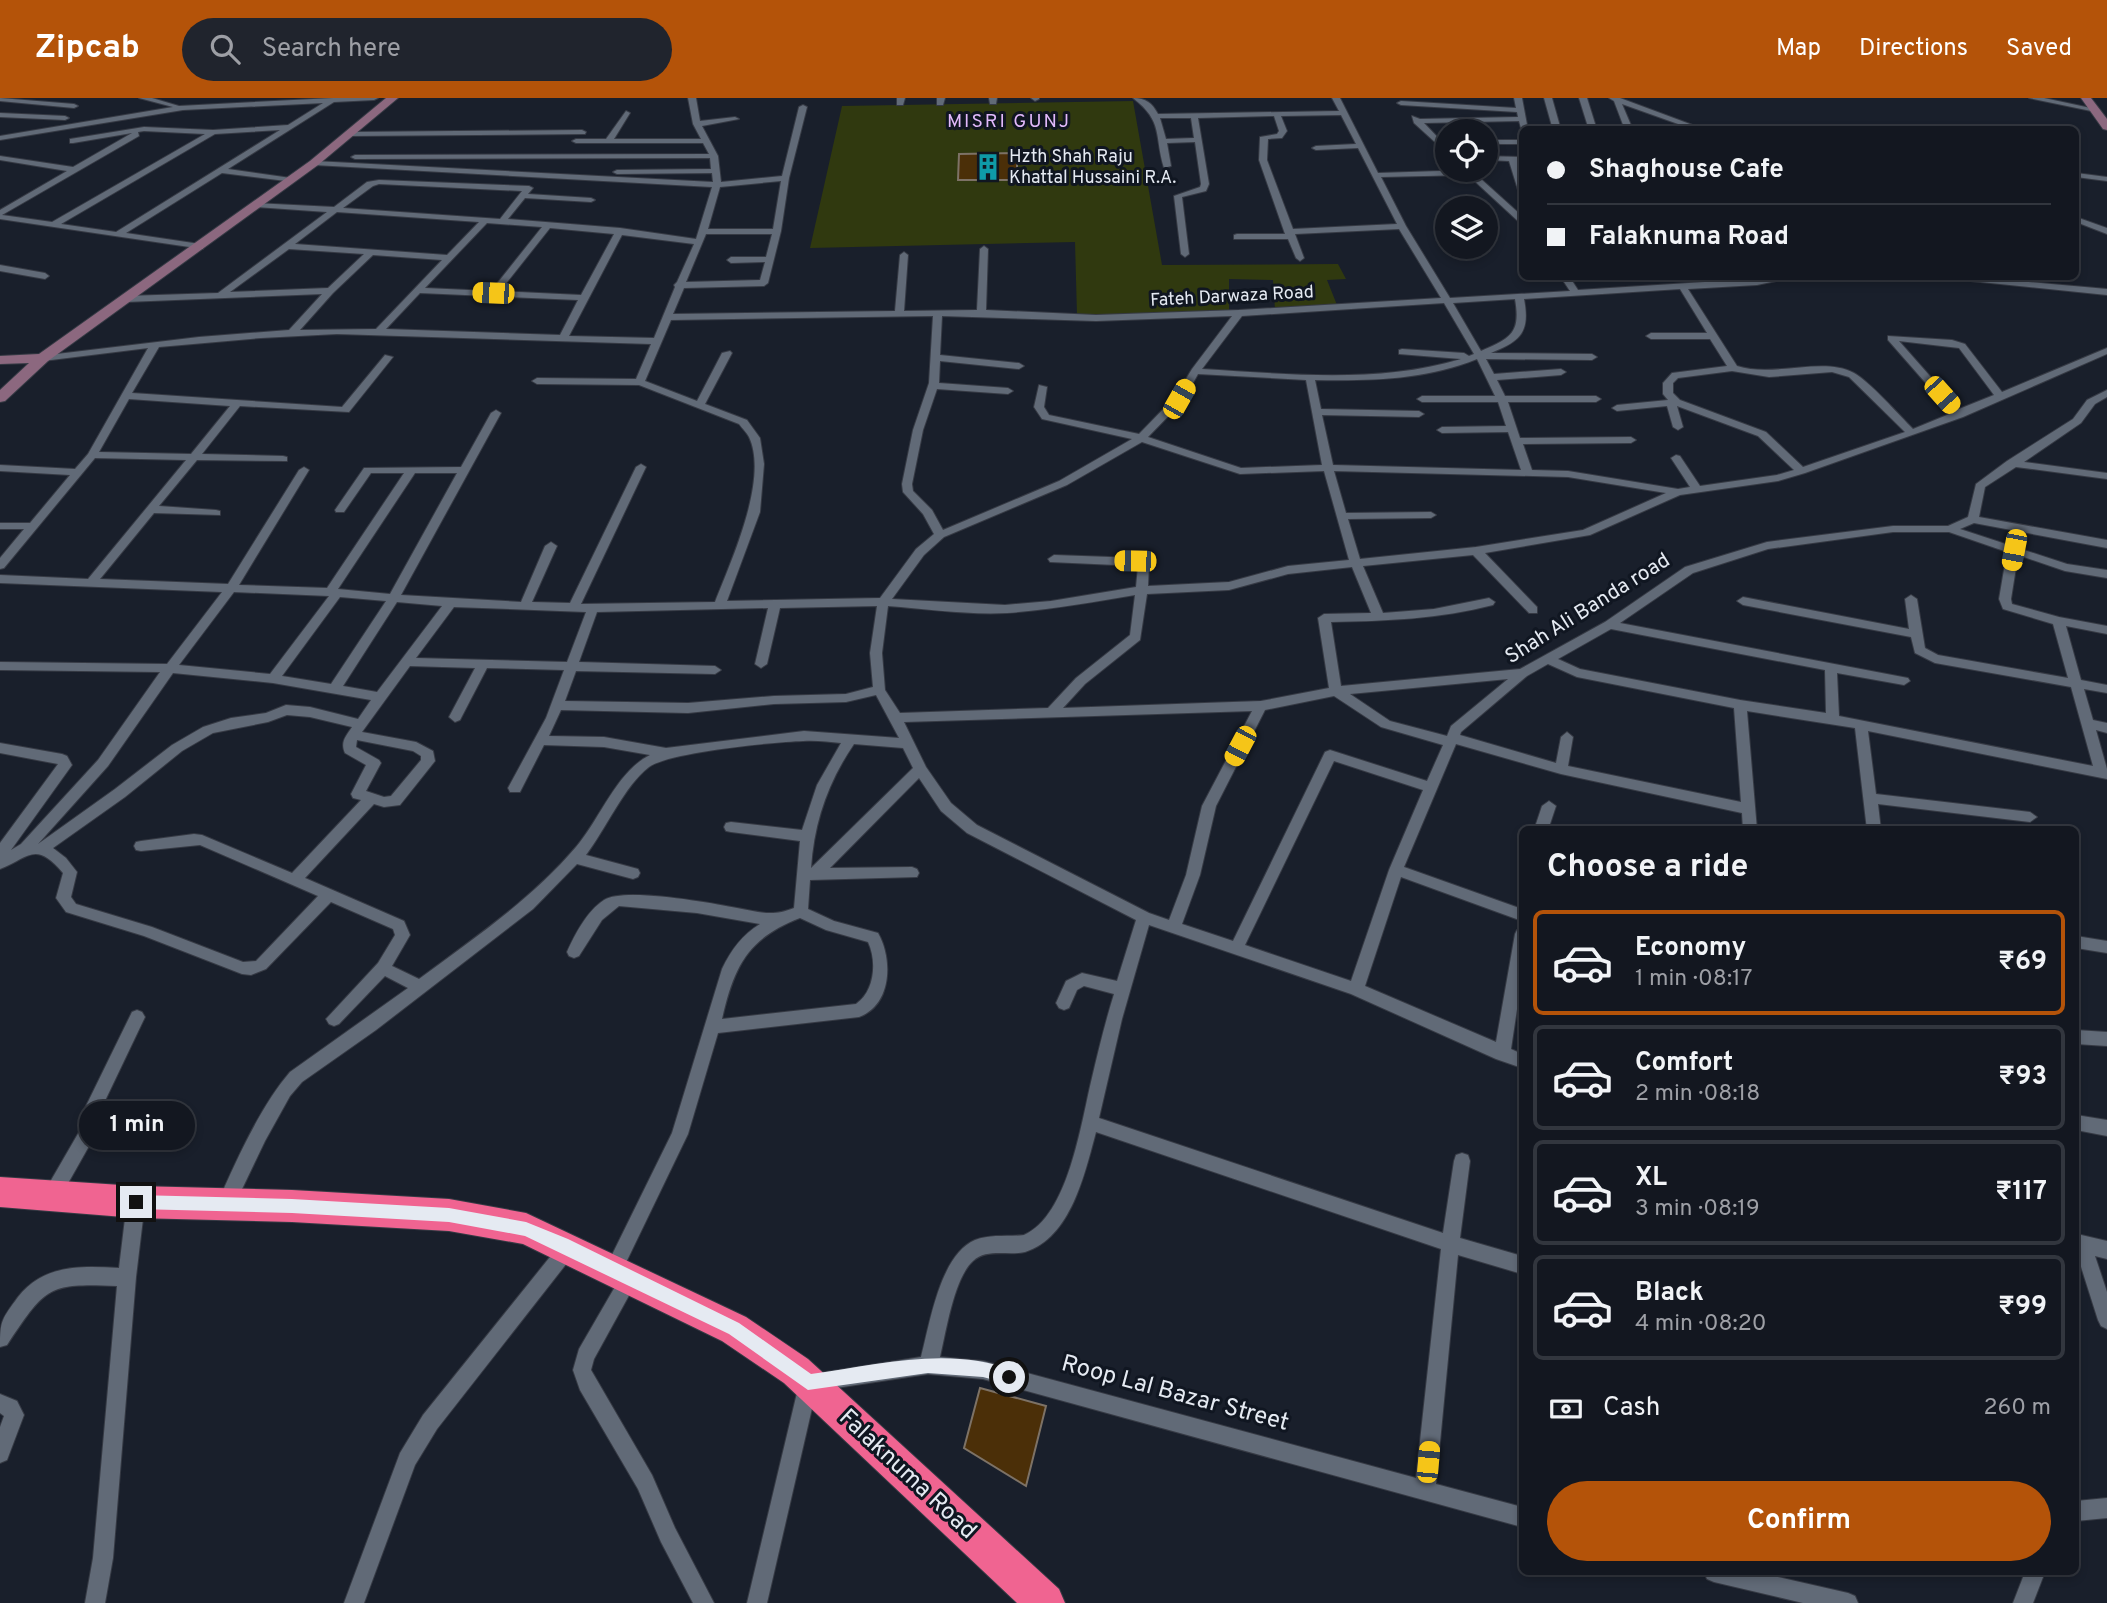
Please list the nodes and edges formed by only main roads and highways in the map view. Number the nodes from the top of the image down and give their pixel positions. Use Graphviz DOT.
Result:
graph roads {
  1 [pos="393,98"];
  2 [pos="2086,98"];
  3 [pos="2101,111"];
  4 [pos="2107,127"];
  5 [pos="43,358"];
  6 [pos="0,360"];
  7 [pos="0,398"];
  8 [pos="0,1192"];
  9 [pos="1045,1603"];
  1 -- 5 [label="main road"];
  2 -- 3 [label="main road"];
  3 -- 4 [label="main road"];
  5 -- 6 [label="main road"];
  5 -- 7 [label="main road"];
  8 -- 9 [label="highway, Falaknuma Road"];
}
